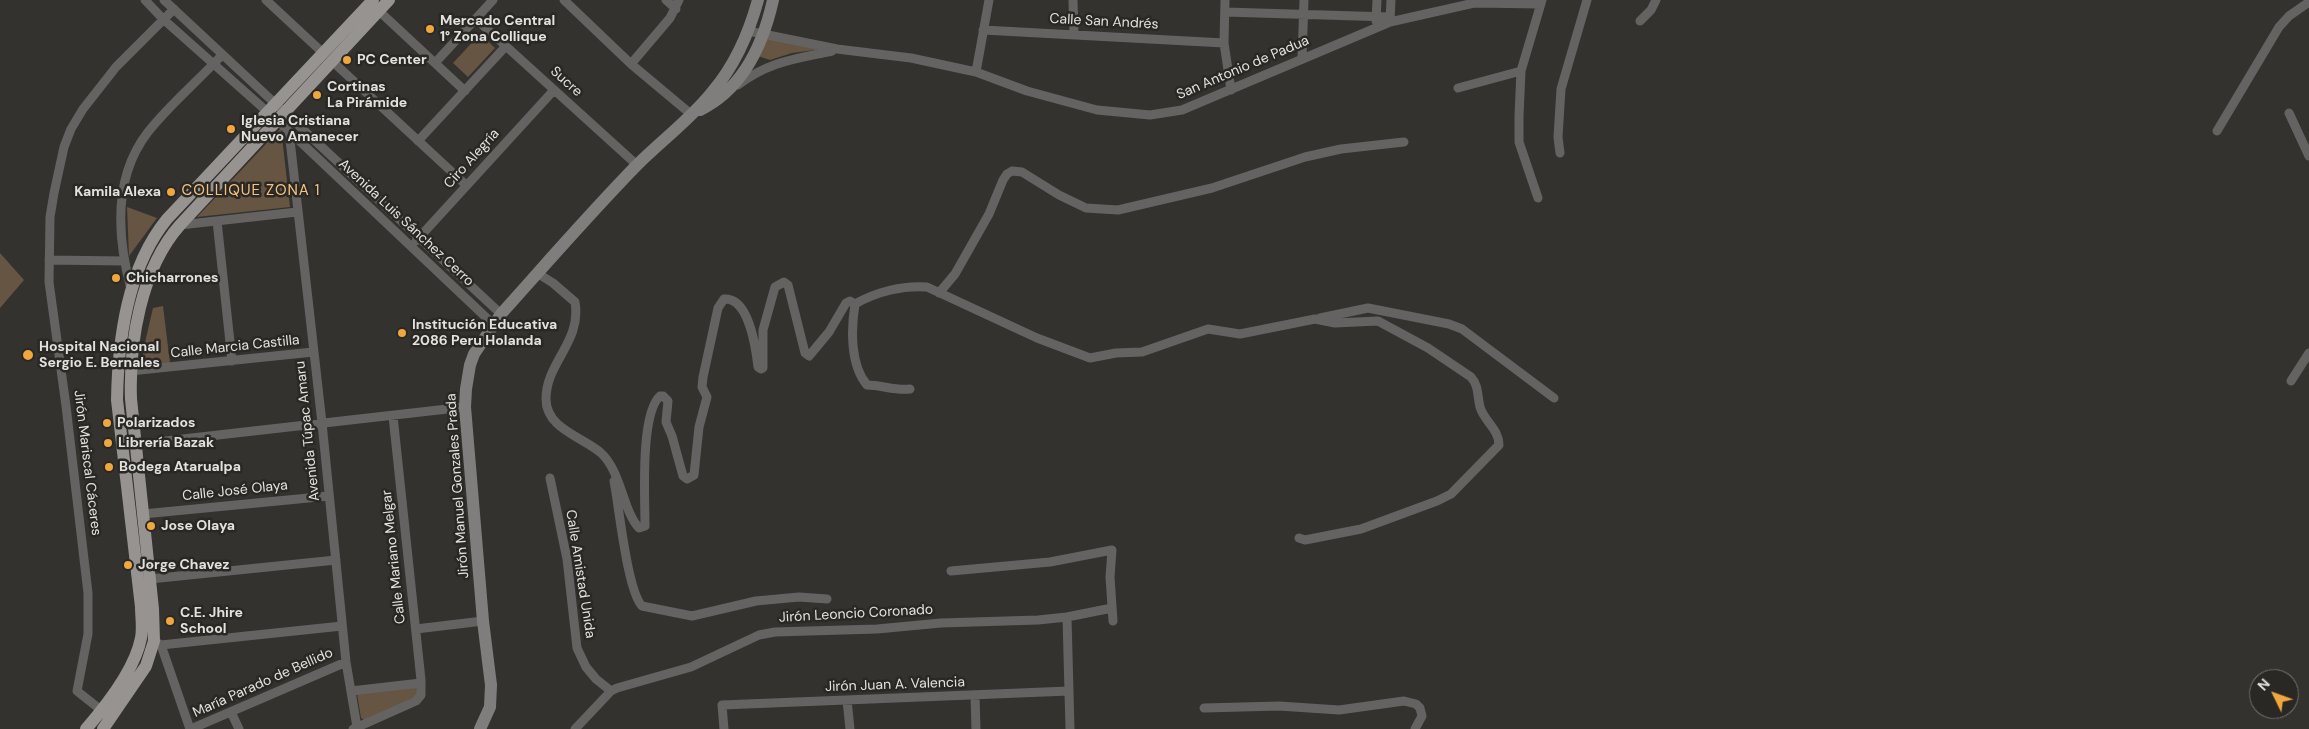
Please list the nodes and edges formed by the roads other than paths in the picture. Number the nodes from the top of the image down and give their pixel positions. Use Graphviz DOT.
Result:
graph roads {
  1 [pos="145,0"];
  2 [pos="164,0"];
  3 [pos="266,0"];
  4 [pos="390,0"];
  5 [pos="493,0"];
  6 [pos="564,0"];
  7 [pos="666,0"];
  8 [pos="758,0"];
  9 [pos="773,0"];
  10 [pos="989,0"];
  11 [pos="1073,0"];
  12 [pos="1225,0"];
  13 [pos="1304,0"];
  14 [pos="1377,0"];
  15 [pos="1391,0"];
  16 [pos="1587,0"];
  17 [pos="1656,0"];
  18 [pos="1474,1"];
  19 [pos="1542,2"];
  20 [pos="2309,2"];
  21 [pos="372,4"];
  22 [pos="678,4"];
  23 [pos="174,8"];
  24 [pos="1225,12"];
  25 [pos="1304,14"];
  26 [pos="1376,16"];
  27 [pos="163,19"];
  28 [pos="476,19"];
  29 [pos="1390,19"];
  30 [pos="1640,21"];
  31 [pos="1376,26"];
  32 [pos="983,30"];
  33 [pos="748,31"];
  34 [pos="764,34"];
  35 [pos="1074,34"];
  36 [pos="1224,43"];
  37 [pos="506,46"];
  38 [pos="837,49"];
  39 [pos="738,52"];
  40 [pos="222,55"];
  41 [pos="327,57"];
  42 [pos="752,58"];
  43 [pos="1302,58"];
  44 [pos="435,64"];
  45 [pos="631,64"];
  46 [pos="213,65"];
  47 [pos="769,65"];
  48 [pos="1522,71"];
  49 [pos="976,72"];
  50 [pos="1458,88"];
  51 [pos="554,90"];
  52 [pos="730,90"];
  53 [pos="1231,90"];
  54 [pos="465,91"];
  55 [pos="270,107"];
  56 [pos="2289,113"];
  57 [pos="692,115"];
  58 [pos="281,116"];
  59 [pos="289,131"];
  60 [pos="2218,131"];
  61 [pos="418,141"];
  62 [pos="1404,142"];
  63 [pos="2308,150"];
  64 [pos="1560,153"];
  65 [pos="637,165"];
  66 [pos="466,185"];
  67 [pos="1538,198"];
  68 [pos="297,212"];
  69 [pos="218,221"];
  70 [pos="180,225"];
  71 [pos="419,237"];
  72 [pos="411,246"];
  73 [pos="49,260"];
  74 [pos="123,261"];
  75 [pos="538,273"];
  76 [pos="131,292"];
  77 [pos="939,293"];
  78 [pos="855,304"];
  79 [pos="501,314"];
  80 [pos="1315,319"];
  81 [pos="493,324"];
  82 [pos="314,352"];
  83 [pos="2309,353"];
  84 [pos="232,361"];
  85 [pos="130,371"];
  86 [pos="2291,381"];
  87 [pos="910,388"];
  88 [pos="1554,398"];
  89 [pos="465,407"];
  90 [pos="393,416"];
  91 [pos="322,423"];
  92 [pos="136,444"];
  93 [pos="122,446"];
  94 [pos="613,473"];
  95 [pos="550,478"];
  96 [pos="329,496"];
  97 [pos="143,514"];
  98 [pos="1299,538"];
  99 [pos="336,560"];
  100 [pos="951,571"];
  101 [pos="150,579"];
  102 [pos="827,600"];
  103 [pos="1112,608"];
  104 [pos="1067,617"];
  105 [pos="483,621"];
  106 [pos="1113,621"];
  107 [pos="342,626"];
  108 [pos="416,629"];
  109 [pos="158,643"];
  110 [pos="346,662"];
  111 [pos="421,683"];
  112 [pos="351,691"];
  113 [pos="611,691"];
  114 [pos="1069,691"];
  115 [pos="975,695"];
  116 [pos="847,700"];
  117 [pos="1204,708"];
  118 [pos="101,710"];
  119 [pos="231,712"];
  120 [pos="483,727"];
  121 [pos="355,728"];
  122 [pos="86,729"];
  123 [pos="103,729"];
  124 [pos="191,729"];
  125 [pos="239,729"];
  126 [pos="575,729"];
  127 [pos="724,729"];
  128 [pos="850,729"];
  129 [pos="976,729"];
  130 [pos="1070,729"];
  131 [pos="1415,729"];
  1 -- 27 [label="street, Avenida Luis Sánchez Cerro"];
  2 -- 23 [label="street, Avenida Luis Sánchez Cerro"];
  3 -- 41 [label="street"];
  4 -- 21 [label="main road"];
  5 -- 28 [label="street"];
  6 -- 45 [label="street"];
  7 -- 22 [label="street"];
  8 -- 33 [label="street"];
  9 -- 34 [label="street"];
  10 -- 32 [label="street"];
  11 -- 35 [label="street"];
  12 -- 24 [label="street"];
  13 -- 25 [label="street"];
  14 -- 26 [label="street"];
  15 -- 29 [label="street"];
  16 -- 64 [label="street"];
  17 -- 30 [label="street"];
  18 -- 19 [label="street, San Antonio de Padua"];
  18 -- 29 [label="street, San Antonio de Padua"];
  19 -- 48 [label="street"];
  20 -- 60 [label="street"];
  21 -- 41 [label="main road"];
  21 -- 44 [label="street"];
  22 -- 45 [label="street"];
  23 -- 27 [label="street, Jirón Mariscal Cáceres"];
  23 -- 40 [label="street, Avenida Luis Sánchez Cerro"];
  24 -- 25 [label="street"];
  24 -- 36 [label="street"];
  25 -- 26 [label="street"];
  25 -- 43 [label="street"];
  26 -- 29 [label="street"];
  26 -- 31 [label="street"];
  27 -- 46 [label="street, Avenida Luis Sánchez Cerro"];
  27 -- 73 [label="street, Jirón Mariscal Cáceres"];
  28 -- 37 [label="street, Sucre"];
  28 -- 44 [label="street"];
  29 -- 31 [label="street, San Antonio de Padua"];
  31 -- 43 [label="street, San Antonio de Padua"];
  32 -- 35 [label="street, Calle San Andrés"];
  32 -- 49 [label="street"];
  33 -- 34 [label="street, San Antonio de Padua"];
  33 -- 39 [label="street"];
  34 -- 38 [label="street, San Antonio de Padua"];
  34 -- 42 [label="street"];
  35 -- 36 [label="street, Calle San Andrés"];
  36 -- 53 [label="street"];
  37 -- 51 [label="street, Sucre"];
  37 -- 54 [label="street"];
  38 -- 47 [label="street, San Antonio de Padua"];
  38 -- 49 [label="street, San Antonio de Padua"];
  39 -- 42 [label="street"];
  39 -- 57 [label="street"];
  40 -- 46 [label="street"];
  40 -- 55 [label="street, Avenida Luis Sánchez Cerro"];
  41 -- 55 [label="main road"];
  41 -- 58 [label="main road"];
  41 -- 61 [label="street"];
  42 -- 47 [label="street"];
  42 -- 52 [label="street"];
  43 -- 53 [label="street, San Antonio de Padua"];
  44 -- 54 [label="street"];
  45 -- 57 [label="street"];
  46 -- 55 [label="street, Avenida Luis Sánchez Cerro"];
  46 -- 74 [label="street"];
  47 -- 52 [label="street, San Antonio de Padua"];
  48 -- 50 [label="street"];
  48 -- 67 [label="street"];
  49 -- 53 [label="street, San Antonio de Padua"];
  51 -- 65 [label="street, Sucre"];
  51 -- 66 [label="street, Ciro Alegría"];
  52 -- 57 [label="street"];
  54 -- 61 [label="street"];
  55 -- 58 [label="street, Avenida Luis Sánchez Cerro"];
  55 -- 76 [label="main road"];
  56 -- 63 [label="street"];
  57 -- 65 [label="street, Jirón Manuel Gonzales Prada"];
  58 -- 59 [label="street, Avenida Luis Sánchez Cerro"];
  58 -- 70 [label="main road"];
  58 -- 71 [label="street, Avenida Luis Sánchez Cerro"];
  59 -- 68 [label="street, Avenida Túpac Amaru"];
  59 -- 72 [label="street, Avenida Luis Sánchez Cerro"];
  61 -- 66 [label="street"];
  62 -- 77 [label="street"];
  65 -- 75 [label="street, Jirón Manuel Gonzales Prada"];
  66 -- 71 [label="street, Ciro Alegría"];
  68 -- 69 [label="street"];
  68 -- 82 [label="street, Avenida Túpac Amaru"];
  69 -- 70 [label="street"];
  69 -- 84 [label="street"];
  70 -- 85 [label="main road"];
  71 -- 72 [label="street, Ciro Alegría"];
  71 -- 79 [label="street, Avenida Luis Sánchez Cerro"];
  72 -- 81 [label="street, Avenida Luis Sánchez Cerro"];
  73 -- 74 [label="street"];
  73 -- 118 [label="street, Jirón Mariscal Cáceres"];
  74 -- 76 [label="street"];
  75 -- 79 [label="street, Jirón Manuel Gonzales Prada"];
  75 -- 94 [label="street"];
  76 -- 93 [label="main road"];
  77 -- 78 [label="street"];
  77 -- 80 [label="street"];
  78 -- 87 [label="street"];
  78 -- 94 [label="street"];
  79 -- 81 [label="street, Jirón Manuel Gonzales Prada"];
  80 -- 88 [label="street"];
  80 -- 98 [label="street"];
  81 -- 89 [label="street, Jirón Manuel Gonzales Prada"];
  82 -- 84 [label="street, Calle Marcia Castilla"];
  82 -- 91 [label="street, Avenida Túpac Amaru"];
  83 -- 86 [label="street"];
  84 -- 85 [label="street, Calle Marcia Castilla"];
  85 -- 92 [label="main road"];
  89 -- 90 [label="street"];
  89 -- 105 [label="street, Jirón Manuel Gonzales Prada"];
  90 -- 91 [label="street"];
  90 -- 108 [label="street, Calle Mariano Melgar"];
  91 -- 92 [label="street"];
  91 -- 96 [label="street, Avenida Túpac Amaru"];
  92 -- 93 [label="street"];
  92 -- 97 [label="main road"];
  93 -- 118 [label="main road"];
  94 -- 102 [label="street"];
  95 -- 113 [label="street, Calle Amistad Unida"];
  96 -- 97 [label="street, Calle José Olaya"];
  96 -- 99 [label="street, Avenida Túpac Amaru"];
  97 -- 101 [label="main road"];
  99 -- 101 [label="street"];
  99 -- 107 [label="street, Avenida Túpac Amaru"];
  100 -- 103 [label="street"];
  101 -- 109 [label="main road"];
  103 -- 104 [label="street, Jirón Leoncio Coronado"];
  103 -- 106 [label="street"];
  104 -- 113 [label="street, Jirón Leoncio Coronado"];
  104 -- 114 [label="street"];
  105 -- 108 [label="street"];
  105 -- 120 [label="street, Jirón Manuel Gonzales Prada"];
  107 -- 109 [label="street"];
  107 -- 110 [label="street, Avenida Túpac Amaru"];
  108 -- 111 [label="street, Calle Mariano Melgar"];
  109 -- 123 [label="main road"];
  109 -- 124 [label="street"];
  110 -- 112 [label="street, Avenida Túpac Amaru"];
  110 -- 119 [label="street, María Parado de Bellido"];
  111 -- 112 [label="street"];
  111 -- 121 [label="street, Calle Mariano Melgar"];
  112 -- 121 [label="street, Avenida Túpac Amaru"];
  113 -- 126 [label="street"];
  114 -- 115 [label="street, Jirón Juan A. Valencia"];
  114 -- 130 [label="street"];
  115 -- 116 [label="street, Jirón Juan A. Valencia"];
  115 -- 129 [label="street"];
  116 -- 127 [label="street, Jirón Juan A. Valencia"];
  116 -- 128 [label="street"];
  117 -- 131 [label="street"];
  118 -- 122 [label="main road"];
  119 -- 124 [label="street, María Parado de Bellido"];
  119 -- 125 [label="street"];
}
